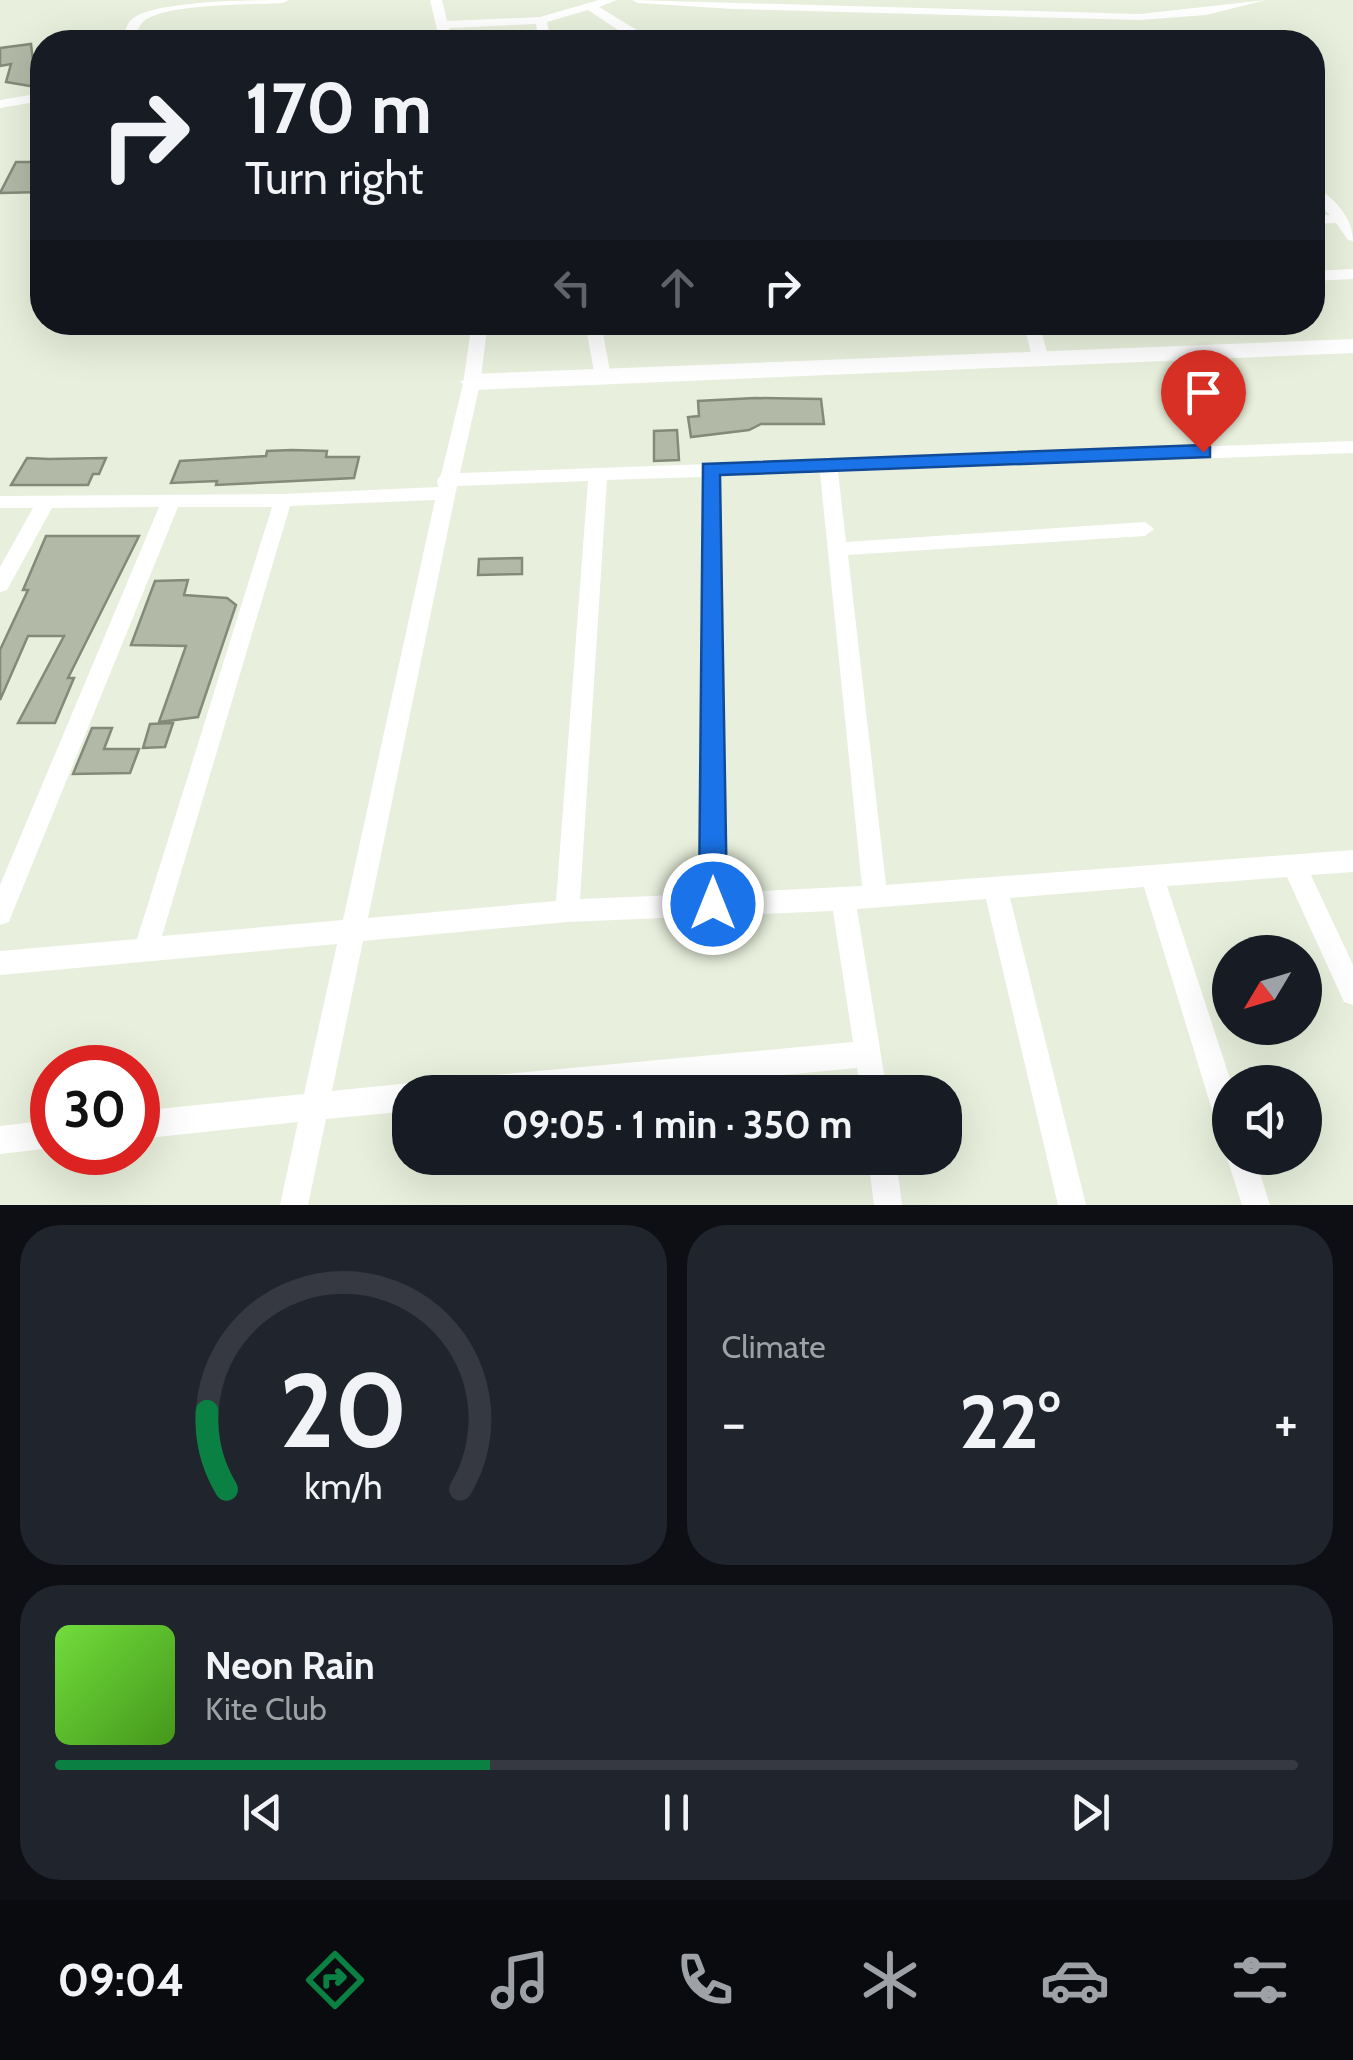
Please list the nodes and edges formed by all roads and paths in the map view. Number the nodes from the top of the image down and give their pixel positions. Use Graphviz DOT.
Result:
graph roads {
  1 [pos="283,0"];
  2 [pos="436,0"];
  3 [pos="611,0"];
  4 [pos="638,0"];
  5 [pos="1145,0"];
  6 [pos="1260,0"];
  7 [pos="808,4"];
  8 [pos="589,6"];
  9 [pos="992,6"];
  10 [pos="1164,16"];
  11 [pos="540,20"];
  12 [pos="442,25"];
  13 [pos="132,30"];
  14 [pos="443,30"];
  15 [pos="542,30"];
  16 [pos="626,30"];
  17 [pos="30,98"];
  18 [pos="0,104"];
  19 [pos="1325,197"];
  20 [pos="1325,202"];
  21 [pos="1353,209"];
  22 [pos="1339,219"];
  23 [pos="1325,220"];
  24 [pos="1353,236"];
  25 [pos="1353,274"];
  26 [pos="1325,275"];
  27 [pos="479,335"];
  28 [pos="595,335"];
  29 [pos="1034,335"];
  30 [pos="1353,346"];
  31 [pos="1041,360"];
  32 [pos="602,377"];
  33 [pos="474,382"];
  34 [pos="1353,447"];
  35 [pos="828,463"];
  36 [pos="710,468"];
  37 [pos="598,474"];
  38 [pos="445,486"];
  39 [pos="47,500"];
  40 [pos="283,500"];
  41 [pos="0,502"];
  42 [pos="171,502"];
  43 [pos="1145,529"];
  44 [pos="838,549"];
  45 [pos="0,585"];
  46 [pos="1353,861"];
  47 [pos="1294,865"];
  48 [pos="1153,878"];
  49 [pos="996,889"];
  50 [pos="875,896"];
  51 [pos="842,899"];
  52 [pos="713,904"];
  53 [pos="567,911"];
  54 [pos="0,914"];
  55 [pos="355,932"];
  56 [pos="146,949"];
  57 [pos="0,963"];
  58 [pos="1353,993"];
  59 [pos="869,1054"];
  60 [pos="1212,1066"];
  61 [pos="644,1075"];
  62 [pos="872,1075"];
  63 [pos="392,1100"];
  64 [pos="315,1106"];
  65 [pos="160,1124"];
  66 [pos="30,1137"];
  67 [pos="0,1140"];
  68 [pos="884,1175"];
  69 [pos="1246,1175"];
  70 [pos="294,1205"];
  71 [pos="888,1205"];
  72 [pos="1072,1205"];
  73 [pos="1256,1205"];
  1 -- 13 [label="street"];
  2 -- 12 [label="street"];
  3 -- 8 [label="street"];
  4 -- 7 [label="street"];
  5 -- 10 [label="street"];
  6 -- 10 [label="street"];
  7 -- 9 [label="street"];
  8 -- 11 [label="street"];
  8 -- 16 [label="street"];
  9 -- 10 [label="street"];
  11 -- 12 [label="street"];
  11 -- 15 [label="street"];
  12 -- 14 [label="street"];
  17 -- 18 [label="street"];
  19 -- 21 [label="street"];
  20 -- 22 [label="street"];
  22 -- 23 [label="street"];
  22 -- 24 [label="street"];
  25 -- 26 [label="street"];
  27 -- 33 [label="street"];
  28 -- 32 [label="street"];
  29 -- 31 [label="street"];
  30 -- 31 [label="street"];
  31 -- 32 [label="street"];
  32 -- 33 [label="street"];
  33 -- 38 [label="street"];
  34 -- 35 [label="street"];
  35 -- 36 [label="street"];
  35 -- 44 [label="street"];
  36 -- 37 [label="street"];
  36 -- 52 [label="street"];
  37 -- 38 [label="street"];
  37 -- 53 [label="street"];
  38 -- 40 [label="street"];
  38 -- 55 [label="street"];
  39 -- 41 [label="street"];
  39 -- 42 [label="street"];
  39 -- 45 [label="street"];
  40 -- 42 [label="street"];
  40 -- 56 [label="street"];
  42 -- 54 [label="street"];
  43 -- 44 [label="street"];
  44 -- 50 [label="street"];
  46 -- 47 [label="street"];
  47 -- 48 [label="street"];
  47 -- 58 [label="street"];
  48 -- 49 [label="street"];
  48 -- 60 [label="street"];
  49 -- 50 [label="street"];
  49 -- 72 [label="street"];
  50 -- 51 [label="street"];
  51 -- 52 [label="street"];
  51 -- 59 [label="street"];
  52 -- 53 [label="street"];
  53 -- 55 [label="street"];
  55 -- 56 [label="street"];
  55 -- 64 [label="street"];
  56 -- 57 [label="street"];
  59 -- 61 [label="street"];
  59 -- 62 [label="street"];
  63 -- 64 [label="street"];
  64 -- 65 [label="street"];
  64 -- 70 [label="street"];
  66 -- 67 [label="street"];
  68 -- 71 [label="street"];
  69 -- 73 [label="street"];
}
